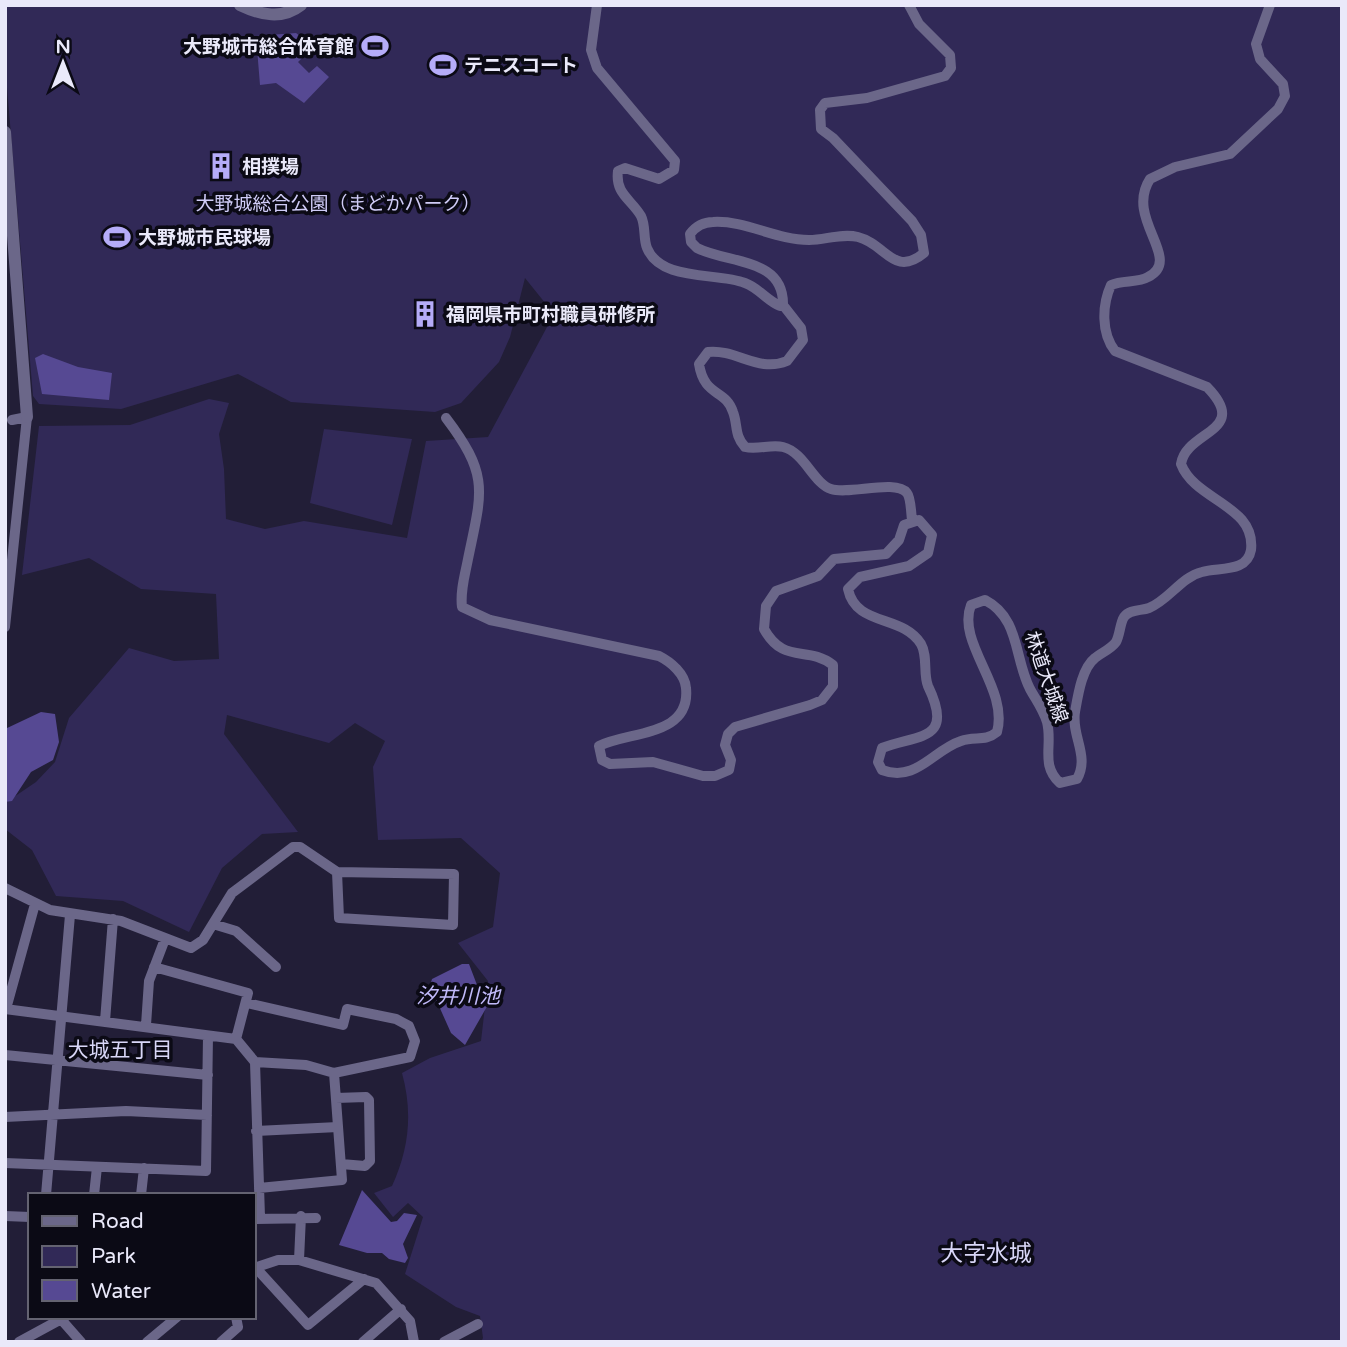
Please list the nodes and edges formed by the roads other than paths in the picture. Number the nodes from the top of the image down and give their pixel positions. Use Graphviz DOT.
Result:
graph roads {
  1 [pos="240,5"];
  2 [pos="301,5"];
  3 [pos="597,5"];
  4 [pos="909,5"];
  5 [pos="1270,5"];
  6 [pos="5,132"];
  7 [pos="783,304"];
  8 [pos="27,417"];
  9 [pos="446,418"];
  10 [pos="12,420"];
  11 [pos="912,520"];
  12 [pos="5,627"];
  13 [pos="337,872"];
  14 [pos="5,888"];
  15 [pos="36,904"];
  16 [pos="70,915"];
  17 [pos="113,919"];
  18 [pos="213,924"];
  19 [pos="165,939"];
  20 [pos="154,967"];
  21 [pos="276,967"];
  22 [pos="247,1003"];
  23 [pos="6,1009"];
  24 [pos="61,1016"];
  25 [pos="105,1021"];
  26 [pos="146,1025"];
  27 [pos="208,1036"];
  28 [pos="236,1039"];
  29 [pos="5,1055"];
  30 [pos="57,1061"];
  31 [pos="255,1062"];
  32 [pos="334,1073"];
  33 [pos="208,1075"];
  34 [pos="336,1098"];
  35 [pos="53,1115"];
  36 [pos="207,1115"];
  37 [pos="5,1117"];
  38 [pos="338,1127"];
  39 [pos="256,1131"];
  40 [pos="5,1163"];
  41 [pos="341,1164"];
  42 [pos="48,1165"];
  43 [pos="97,1167"];
  44 [pos="144,1168"];
  45 [pos="259,1188"];
  46 [pos="46,1193"];
  47 [pos="94,1193"];
  48 [pos="141,1193"];
  49 [pos="5,1216"];
  50 [pos="301,1216"];
  51 [pos="28,1217"];
  52 [pos="316,1218"];
  53 [pos="257,1219"];
  54 [pos="299,1260"];
  55 [pos="256,1267"];
  56 [pos="256,1268"];
  57 [pos="364,1279"];
  58 [pos="401,1309"];
  59 [pos="60,1319"];
  60 [pos="63,1319"];
  61 [pos="175,1319"];
  62 [pos="236,1319"];
  63 [pos="478,1324"];
  64 [pos="19,1342"];
  65 [pos="81,1342"];
  66 [pos="147,1342"];
  67 [pos="221,1342"];
  68 [pos="363,1342"];
  69 [pos="414,1342"];
  70 [pos="444,1342"];
  1 -- 2 [label="street"];
  3 -- 7 [label="street"];
  4 -- 7 [label="street"];
  5 -- 11 [label="street, 林道大城線"];
  6 -- 8 [label="street"];
  7 -- 11 [label="street"];
  8 -- 10 [label="street"];
  8 -- 12 [label="street"];
  9 -- 11 [label="street"];
  13 -- 13 [label="street"];
  13 -- 18 [label="street"];
  14 -- 15 [label="street"];
  15 -- 16 [label="street"];
  15 -- 23 [label="street"];
  16 -- 17 [label="street"];
  16 -- 24 [label="street"];
  17 -- 19 [label="street"];
  17 -- 25 [label="street"];
  18 -- 19 [label="street"];
  18 -- 21 [label="street"];
  19 -- 20 [label="street"];
  20 -- 22 [label="street"];
  20 -- 26 [label="street"];
  22 -- 28 [label="street"];
  22 -- 32 [label="street"];
  23 -- 24 [label="street"];
  24 -- 25 [label="street"];
  24 -- 30 [label="street"];
  25 -- 26 [label="street"];
  26 -- 27 [label="street"];
  27 -- 28 [label="street"];
  27 -- 33 [label="street"];
  28 -- 31 [label="street"];
  29 -- 30 [label="street"];
  30 -- 33 [label="street"];
  30 -- 35 [label="street"];
  31 -- 32 [label="street"];
  31 -- 39 [label="street"];
  32 -- 34 [label="street"];
  33 -- 36 [label="street"];
  34 -- 38 [label="street"];
  34 -- 41 [label="street"];
  35 -- 36 [label="street"];
  35 -- 37 [label="street"];
  35 -- 42 [label="street"];
  36 -- 44 [label="street"];
  38 -- 39 [label="street"];
  38 -- 41 [label="street"];
  39 -- 45 [label="street"];
  40 -- 42 [label="street"];
  41 -- 45 [label="street"];
  42 -- 43 [label="street"];
  42 -- 46 [label="street"];
  43 -- 44 [label="street"];
  43 -- 47 [label="street"];
  44 -- 48 [label="street"];
  45 -- 53 [label="street"];
  49 -- 51 [label="street"];
  50 -- 52 [label="street"];
  50 -- 53 [label="street"];
  50 -- 54 [label="street"];
  54 -- 55 [label="street"];
  54 -- 57 [label="street"];
  56 -- 57 [label="street"];
  57 -- 58 [label="street"];
  58 -- 68 [label="street"];
  58 -- 69 [label="street"];
  59 -- 64 [label="street"];
  60 -- 65 [label="street"];
  61 -- 66 [label="street"];
  62 -- 67 [label="street"];
  63 -- 70 [label="street"];
}
